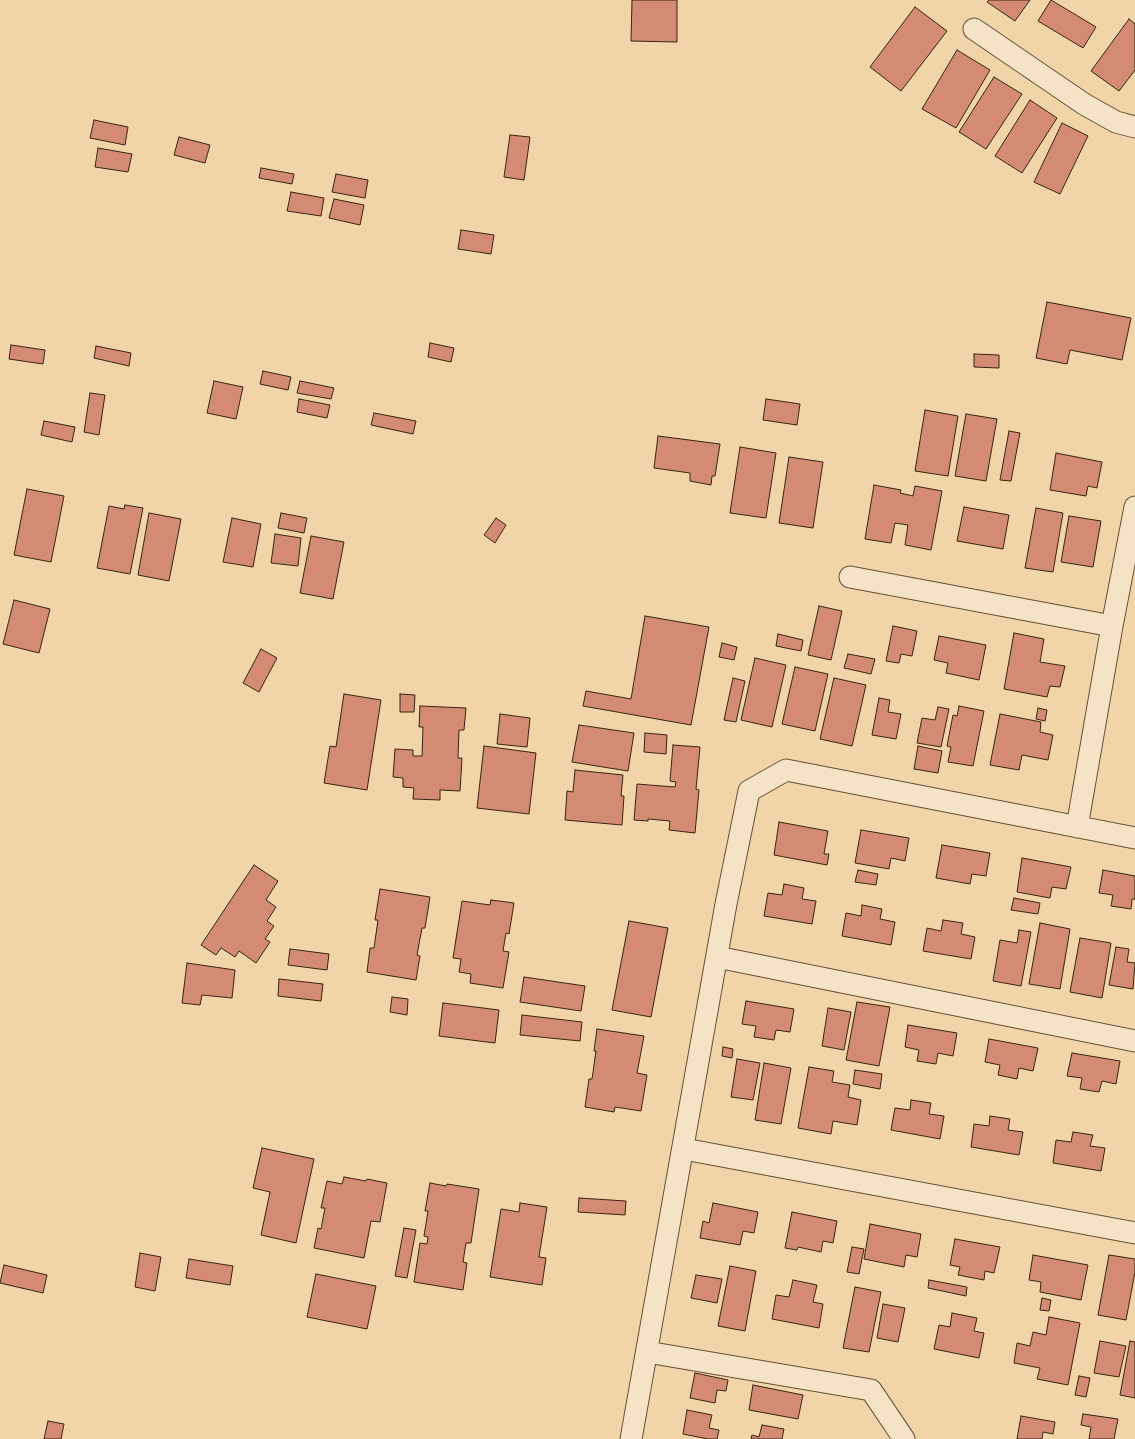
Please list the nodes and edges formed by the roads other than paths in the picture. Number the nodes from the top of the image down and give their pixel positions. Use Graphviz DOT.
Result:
graph roads {
  1 [pos="974,29"];
  2 [pos="1135,127"];
  3 [pos="1135,507"];
  4 [pos="850,577"];
  5 [pos="1112,626"];
  6 [pos="1077,827"];
  7 [pos="1135,838"];
  8 [pos="717,957"];
  9 [pos="1135,1041"];
  10 [pos="684,1150"];
  11 [pos="1135,1233"];
  12 [pos="647,1352"];
  13 [pos="632,1439"];
  14 [pos="904,1439"];
  1 -- 2 [label="street"];
  3 -- 5 [label="street"];
  4 -- 5 [label="street"];
  5 -- 6 [label="street"];
  6 -- 7 [label="street"];
  6 -- 8 [label="street"];
  8 -- 9 [label="street"];
  8 -- 10 [label="street"];
  10 -- 11 [label="street"];
  10 -- 12 [label="street"];
  12 -- 13 [label="street"];
  12 -- 14 [label="street"];
}
